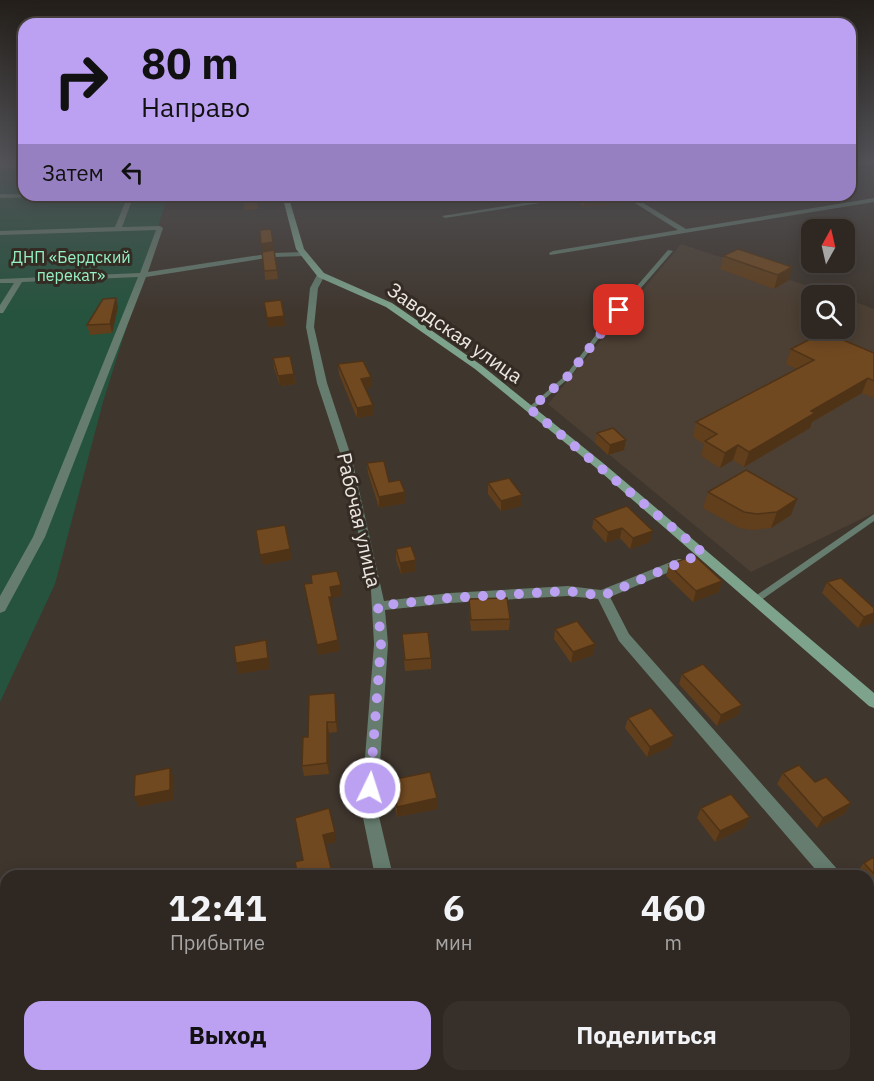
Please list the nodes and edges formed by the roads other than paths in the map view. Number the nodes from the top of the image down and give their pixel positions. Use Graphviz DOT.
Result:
graph roads {
  1 [pos="125,211"];
  2 [pos="290,211"];
  3 [pos="476,211"];
  4 [pos="652,211"];
  5 [pos="804,211"];
  6 [pos="445,216"];
  7 [pos="118,229"];
  8 [pos="685,231"];
  9 [pos="0,233"];
  10 [pos="670,251"];
  11 [pos="553,253"];
  12 [pos="304,254"];
  13 [pos="141,275"];
  14 [pos="321,275"];
  15 [pos="20,280"];
  16 [pos="0,281"];
  17 [pos="0,312"];
  18 [pos="530,409"];
  19 [pos="874,517"];
  20 [pos="703,553"];
  21 [pos="602,596"];
  22 [pos="757,599"];
  23 [pos="378,606"];
  24 [pos="0,608"];
  25 [pos="874,702"];
  26 [pos="383,870"];
  27 [pos="827,870"];
  1 -- 7 [label="street"];
  2 -- 12 [label="street, Заводская улица"];
  3 -- 6 [label="street"];
  4 -- 8 [label="street"];
  5 -- 8 [label="street"];
  7 -- 9 [label="street"];
  7 -- 13 [label="street"];
  8 -- 11 [label="street"];
  10 -- 18 [label="lane"];
  12 -- 13 [label="street"];
  12 -- 14 [label="street, Заводская улица"];
  13 -- 15 [label="street"];
  13 -- 24 [label="street"];
  14 -- 18 [label="street, Заводская улица"];
  14 -- 23 [label="street, Рабочая улица"];
  15 -- 16 [label="street"];
  15 -- 17 [label="street"];
  18 -- 20 [label="street, Заводская улица"];
  19 -- 22 [label="lane"];
  20 -- 21 [label="street"];
  20 -- 22 [label="street, Заводская улица"];
  21 -- 23 [label="street"];
  21 -- 27 [label="street"];
  22 -- 25 [label="street, Заводская улица"];
  23 -- 26 [label="street, Рабочая улица"];
}
